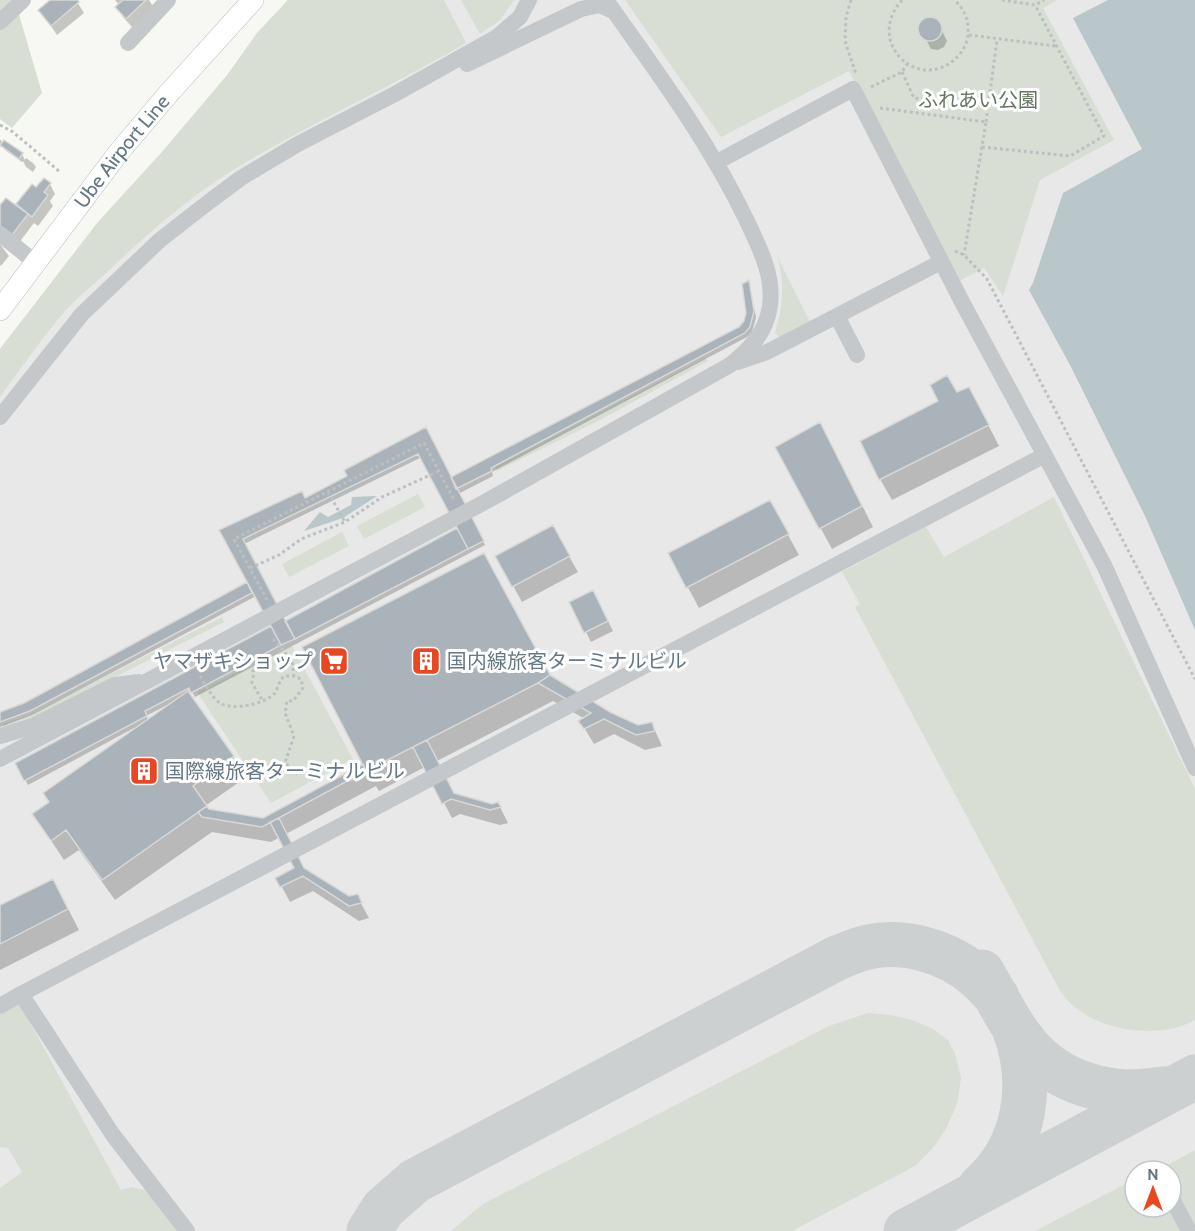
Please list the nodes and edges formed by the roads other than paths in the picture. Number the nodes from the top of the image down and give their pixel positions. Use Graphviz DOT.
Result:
graph roads {
  1 [pos="23,0"];
  2 [pos="168,0"];
  3 [pos="253,0"];
  4 [pos="529,0"];
  5 [pos="610,5"];
  6 [pos="0,22"];
  7 [pos="128,44"];
  8 [pos="395,94"];
  9 [pos="717,162"];
  10 [pos="0,234"];
  11 [pos="941,262"];
  12 [pos="36,263"];
  13 [pos="0,310"];
  14 [pos="837,316"];
  15 [pos="857,355"];
  16 [pos="730,365"];
  17 [pos="0,417"];
  18 [pos="1045,456"];
  19 [pos="149,681"];
  20 [pos="0,736"];
  21 [pos="0,759"];
  22 [pos="1195,768"];
  23 [pos="21,994"];
  24 [pos="0,1006"];
  25 [pos="187,1231"];
  1 -- 6 [label="street"];
  2 -- 7 [label="street"];
  3 -- 12 [label="main road, Ube Airport Line"];
  4 -- 8 [label="street"];
  5 -- 8 [label="street"];
  5 -- 9 [label="street"];
  8 -- 17 [label="street"];
  9 -- 11 [label="street"];
  9 -- 16 [label="street"];
  10 -- 12 [label="street"];
  11 -- 14 [label="street"];
  11 -- 18 [label="street"];
  12 -- 13 [label="main road, Ube Airport Line"];
  14 -- 15 [label="street"];
  14 -- 16 [label="street"];
  16 -- 19 [label="street"];
  18 -- 22 [label="street"];
  18 -- 23 [label="street"];
  19 -- 20 [label="street"];
  19 -- 21 [label="street"];
  23 -- 24 [label="street"];
  23 -- 25 [label="street"];
}
